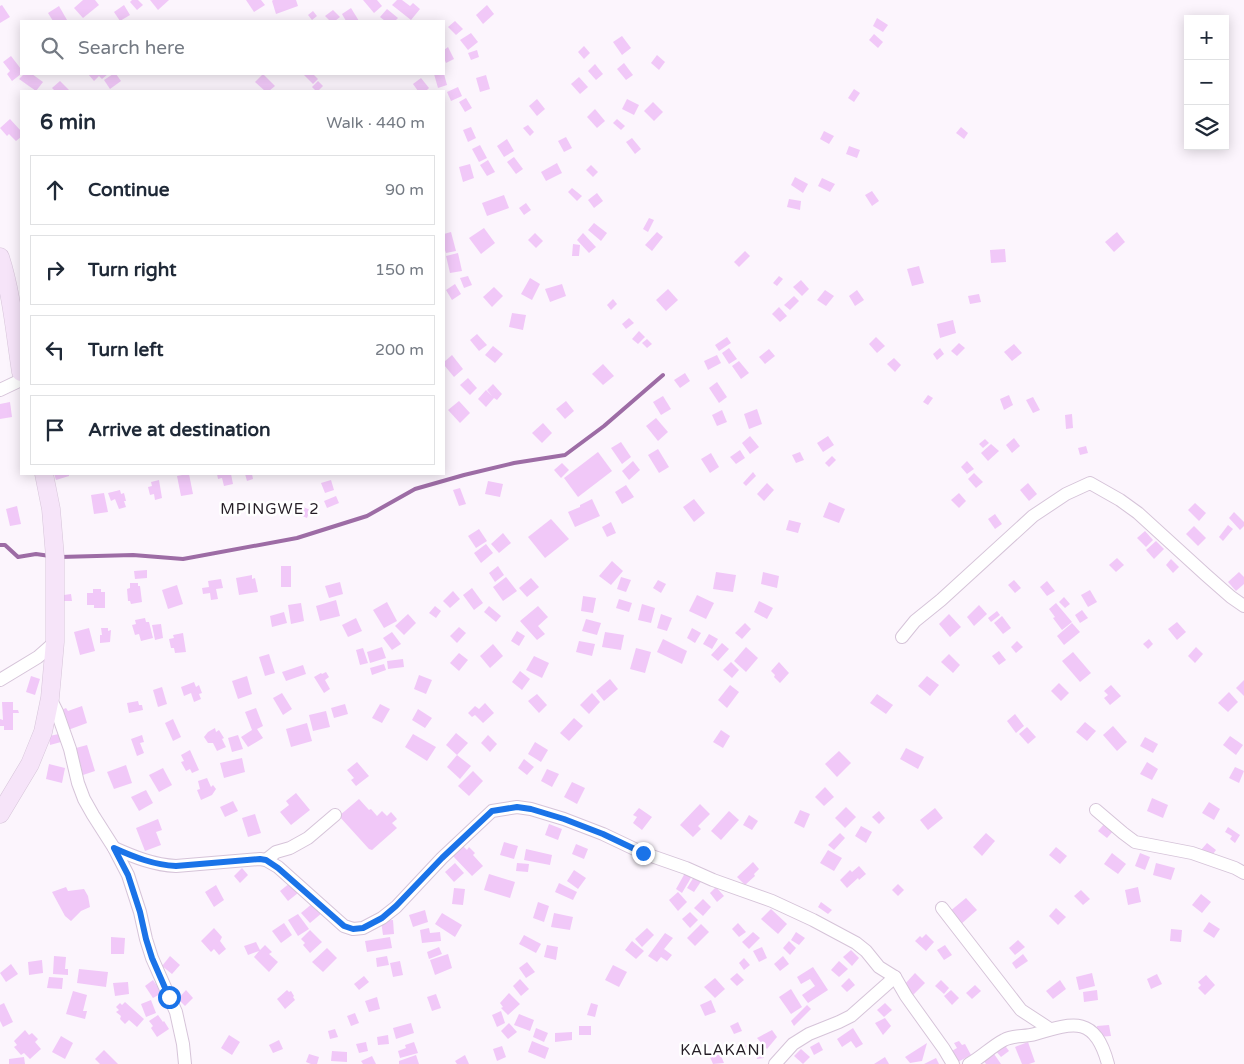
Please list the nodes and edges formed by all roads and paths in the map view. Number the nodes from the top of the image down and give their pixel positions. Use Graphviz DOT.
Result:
graph roads {
  1 [pos="0,257"];
  2 [pos="20,366"];
  3 [pos="20,380"];
  4 [pos="0,390"];
  5 [pos="44,475"];
  6 [pos="1244,606"];
  7 [pos="902,638"];
  8 [pos="55,642"];
  9 [pos="0,680"];
  10 [pos="50,698"];
  11 [pos="1096,810"];
  12 [pos="0,814"];
  13 [pos="335,815"];
  14 [pos="114,848"];
  15 [pos="266,860"];
  16 [pos="1244,872"];
  17 [pos="942,908"];
  18 [pos="895,976"];
  19 [pos="1050,1029"];
  20 [pos="186,1064"];
  21 [pos="776,1064"];
  22 [pos="953,1064"];
  23 [pos="969,1064"];
  24 [pos="1108,1064"];
  1 -- 2 [label="street"];
  3 -- 4 [label="street"];
  5 -- 8 [label="street"];
  6 -- 7 [label="street"];
  8 -- 9 [label="street"];
  8 -- 10 [label="street"];
  10 -- 12 [label="street"];
  10 -- 14 [label="street"];
  11 -- 16 [label="street"];
  13 -- 15 [label="street"];
  14 -- 15 [label="street"];
  14 -- 20 [label="street"];
  15 -- 18 [label="street"];
  17 -- 19 [label="street"];
  18 -- 21 [label="street"];
  18 -- 22 [label="street"];
  19 -- 23 [label="street"];
  19 -- 24 [label="street"];
}
